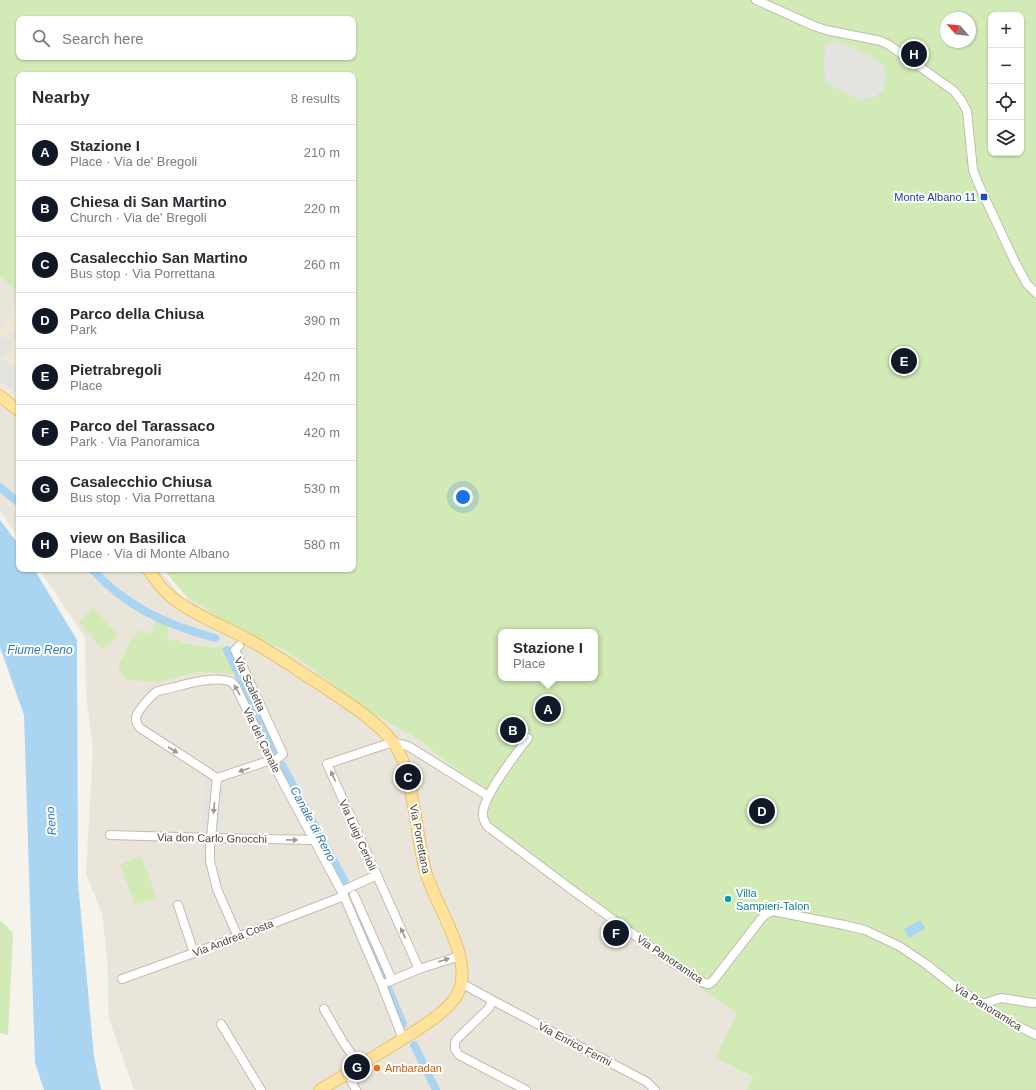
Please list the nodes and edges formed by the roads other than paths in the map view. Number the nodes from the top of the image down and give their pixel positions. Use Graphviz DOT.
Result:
graph roads {
  1 [pos="756,0"];
  2 [pos="1036,293"];
  3 [pos="0,396"];
  4 [pos="16,408"];
  5 [pos="150,572"];
  6 [pos="239,646"];
  7 [pos="528,738"];
  8 [pos="393,742"];
  9 [pos="272,762"];
  10 [pos="217,778"];
  11 [pos="488,796"];
  12 [pos="110,835"];
  13 [pos="211,838"];
  14 [pos="315,840"];
  15 [pos="376,875"];
  16 [pos="343,893"];
  17 [pos="354,896"];
  18 [pos="178,905"];
  19 [pos="238,937"];
  20 [pos="194,953"];
  21 [pos="460,956"];
  22 [pos="419,969"];
  23 [pos="122,979"];
  24 [pos="392,980"];
  25 [pos="461,983"];
  26 [pos="382,984"];
  27 [pos="492,1000"];
  28 [pos="1033,1003"];
  29 [pos="982,1004"];
  30 [pos="324,1008"];
  31 [pos="221,1024"];
  32 [pos="1036,1035"];
  33 [pos="403,1038"];
  34 [pos="360,1066"];
  35 [pos="347,1073"];
  36 [pos="261,1090"];
  37 [pos="320,1090"];
  38 [pos="356,1090"];
  39 [pos="526,1090"];
  40 [pos="655,1090"];
  1 -- 2 [label="street"];
  3 -- 4 [label="main road"];
  5 -- 8 [label="main road, Via Porrettana"];
  6 -- 9 [label="street, Via Scaletta"];
  7 -- 11 [label="street, Via Panoramica"];
  8 -- 11 [label="street"];
  15 -- 8 [label="street, Via Luigi Cerioli, one-way"];
  8 -- 21 [label="main road, Via Porrettana"];
  9 -- 10 [label="street, one-way"];
  9 -- 10 [label="street, Via del Canale, one-way"];
  9 -- 14 [label="street, Via del Canale"];
  10 -- 13 [label="street, one-way"];
  11 -- 29 [label="street, Via Panoramica"];
  12 -- 13 [label="street, Via don Carlo Gnocchi"];
  13 -- 14 [label="street, Via don Carlo Gnocchi, one-way"];
  13 -- 19 [label="street"];
  14 -- 16 [label="street, Via del Canale"];
  15 -- 16 [label="street, Via Andrea Costa"];
  22 -- 15 [label="street, Via Luigi Cerioli, one-way"];
  16 -- 19 [label="street, Via Andrea Costa"];
  16 -- 26 [label="street, Via del Canale"];
  17 -- 24 [label="street"];
  18 -- 20 [label="street"];
  19 -- 20 [label="street, Via Andrea Costa"];
  20 -- 23 [label="street, Via Andrea Costa"];
  22 -- 21 [label="street, one-way"];
  21 -- 25 [label="main road, Via Porrettana"];
  22 -- 24 [label="street"];
  24 -- 26 [label="street"];
  25 -- 27 [label="street, Via Enrico Fermi"];
  25 -- 33 [label="main road, Via Porrettana"];
  26 -- 33 [label="street, Via del Canale"];
  27 -- 39 [label="street"];
  27 -- 40 [label="street, Via Enrico Fermi"];
  28 -- 29 [label="street"];
  29 -- 32 [label="street, Via Panoramica"];
  30 -- 34 [label="street"];
  31 -- 36 [label="street"];
  33 -- 34 [label="main road, Via Porrettana"];
  34 -- 35 [label="main road, Via Porrettana"];
  35 -- 37 [label="main road, Via Porrettana"];
  35 -- 38 [label="street"];
}
